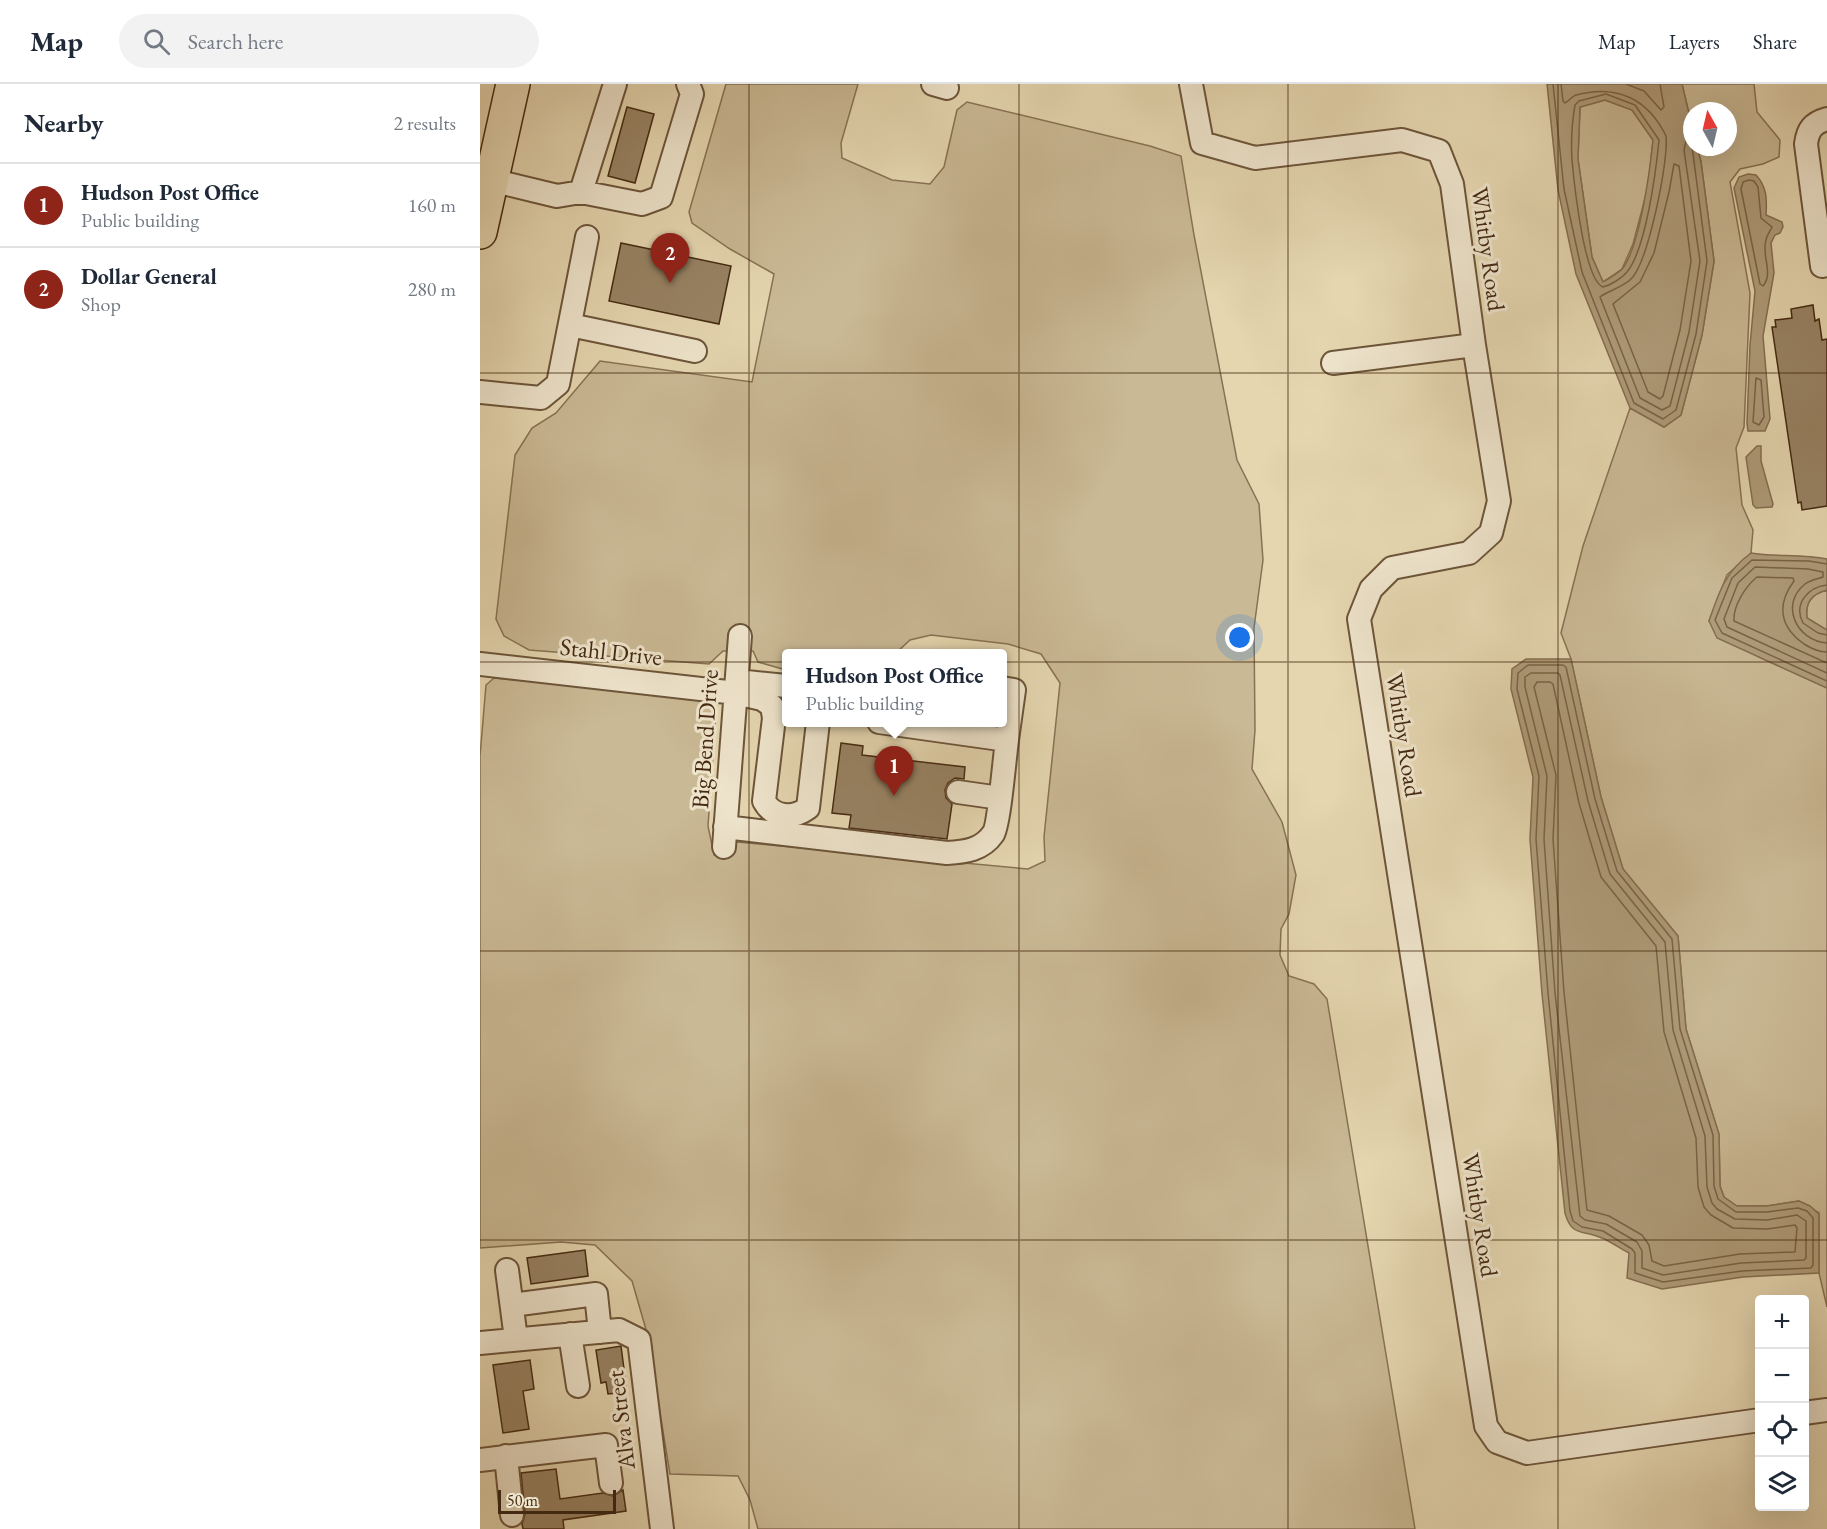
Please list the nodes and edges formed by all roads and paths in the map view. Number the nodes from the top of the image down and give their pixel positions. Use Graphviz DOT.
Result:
graph roads {
  1 [pos="513,84"];
  2 [pos="615,84"];
  3 [pos="687,84"];
  4 [pos="1191,84"];
  5 [pos="1827,119"];
  6 [pos="491,180"];
  7 [pos="581,192"];
  8 [pos="480,232"];
  9 [pos="587,237"];
  10 [pos="1827,265"];
  11 [pos="570,325"];
  12 [pos="1474,345"];
  13 [pos="695,351"];
  14 [pos="1333,363"];
  15 [pos="480,392"];
  16 [pos="740,636"];
  17 [pos="480,664"];
  18 [pos="736,687"];
  19 [pos="1007,689"];
  20 [pos="781,694"];
  21 [pos="818,727"];
  22 [pos="918,727"];
  23 [pos="1007,740"];
  24 [pos="958,792"];
  25 [pos="1000,798"];
  26 [pos="507,1270"];
  27 [pos="512,1305"];
  28 [pos="600,1332"];
  29 [pos="570,1334"];
  30 [pos="516,1339"];
  31 [pos="480,1343"];
  32 [pos="578,1386"];
  33 [pos="1827,1410"];
  34 [pos="1809,1412"];
  35 [pos="1755,1420"];
  36 [pos="506,1456"];
  37 [pos="480,1460"];
  38 [pos="611,1483"];
  39 [pos="512,1515"];
  40 [pos="662,1529"];
  1 -- 6 [label="highway"];
  2 -- 7 [label="street"];
  3 -- 7 [label="street"];
  4 -- 12 [label="street, Whitby Road"];
  5 -- 10 [label="street"];
  6 -- 7 [label="street"];
  6 -- 8 [label="highway"];
  9 -- 11 [label="street"];
  11 -- 13 [label="street"];
  11 -- 15 [label="street"];
  12 -- 14 [label="street"];
  12 -- 35 [label="street, Whitby Road"];
  16 -- 18 [label="street, Big Bend Drive"];
  17 -- 18 [label="street, Stahl Drive"];
  18 -- 20 [label="street, Stahl Drive"];
  18 -- 25 [label="street, Big Bend Drive"];
  19 -- 23 [label="street"];
  20 -- 21 [label="street"];
  22 -- 23 [label="street"];
  23 -- 25 [label="street"];
  24 -- 25 [label="street"];
  26 -- 27 [label="street"];
  27 -- 28 [label="street"];
  27 -- 30 [label="street"];
  28 -- 29 [label="street"];
  28 -- 40 [label="street, Alva Street"];
  29 -- 30 [label="street"];
  29 -- 32 [label="street"];
  30 -- 31 [label="street"];
  33 -- 34 [label="street"];
  36 -- 37 [label="street"];
  36 -- 38 [label="street"];
  36 -- 39 [label="street"];
}
